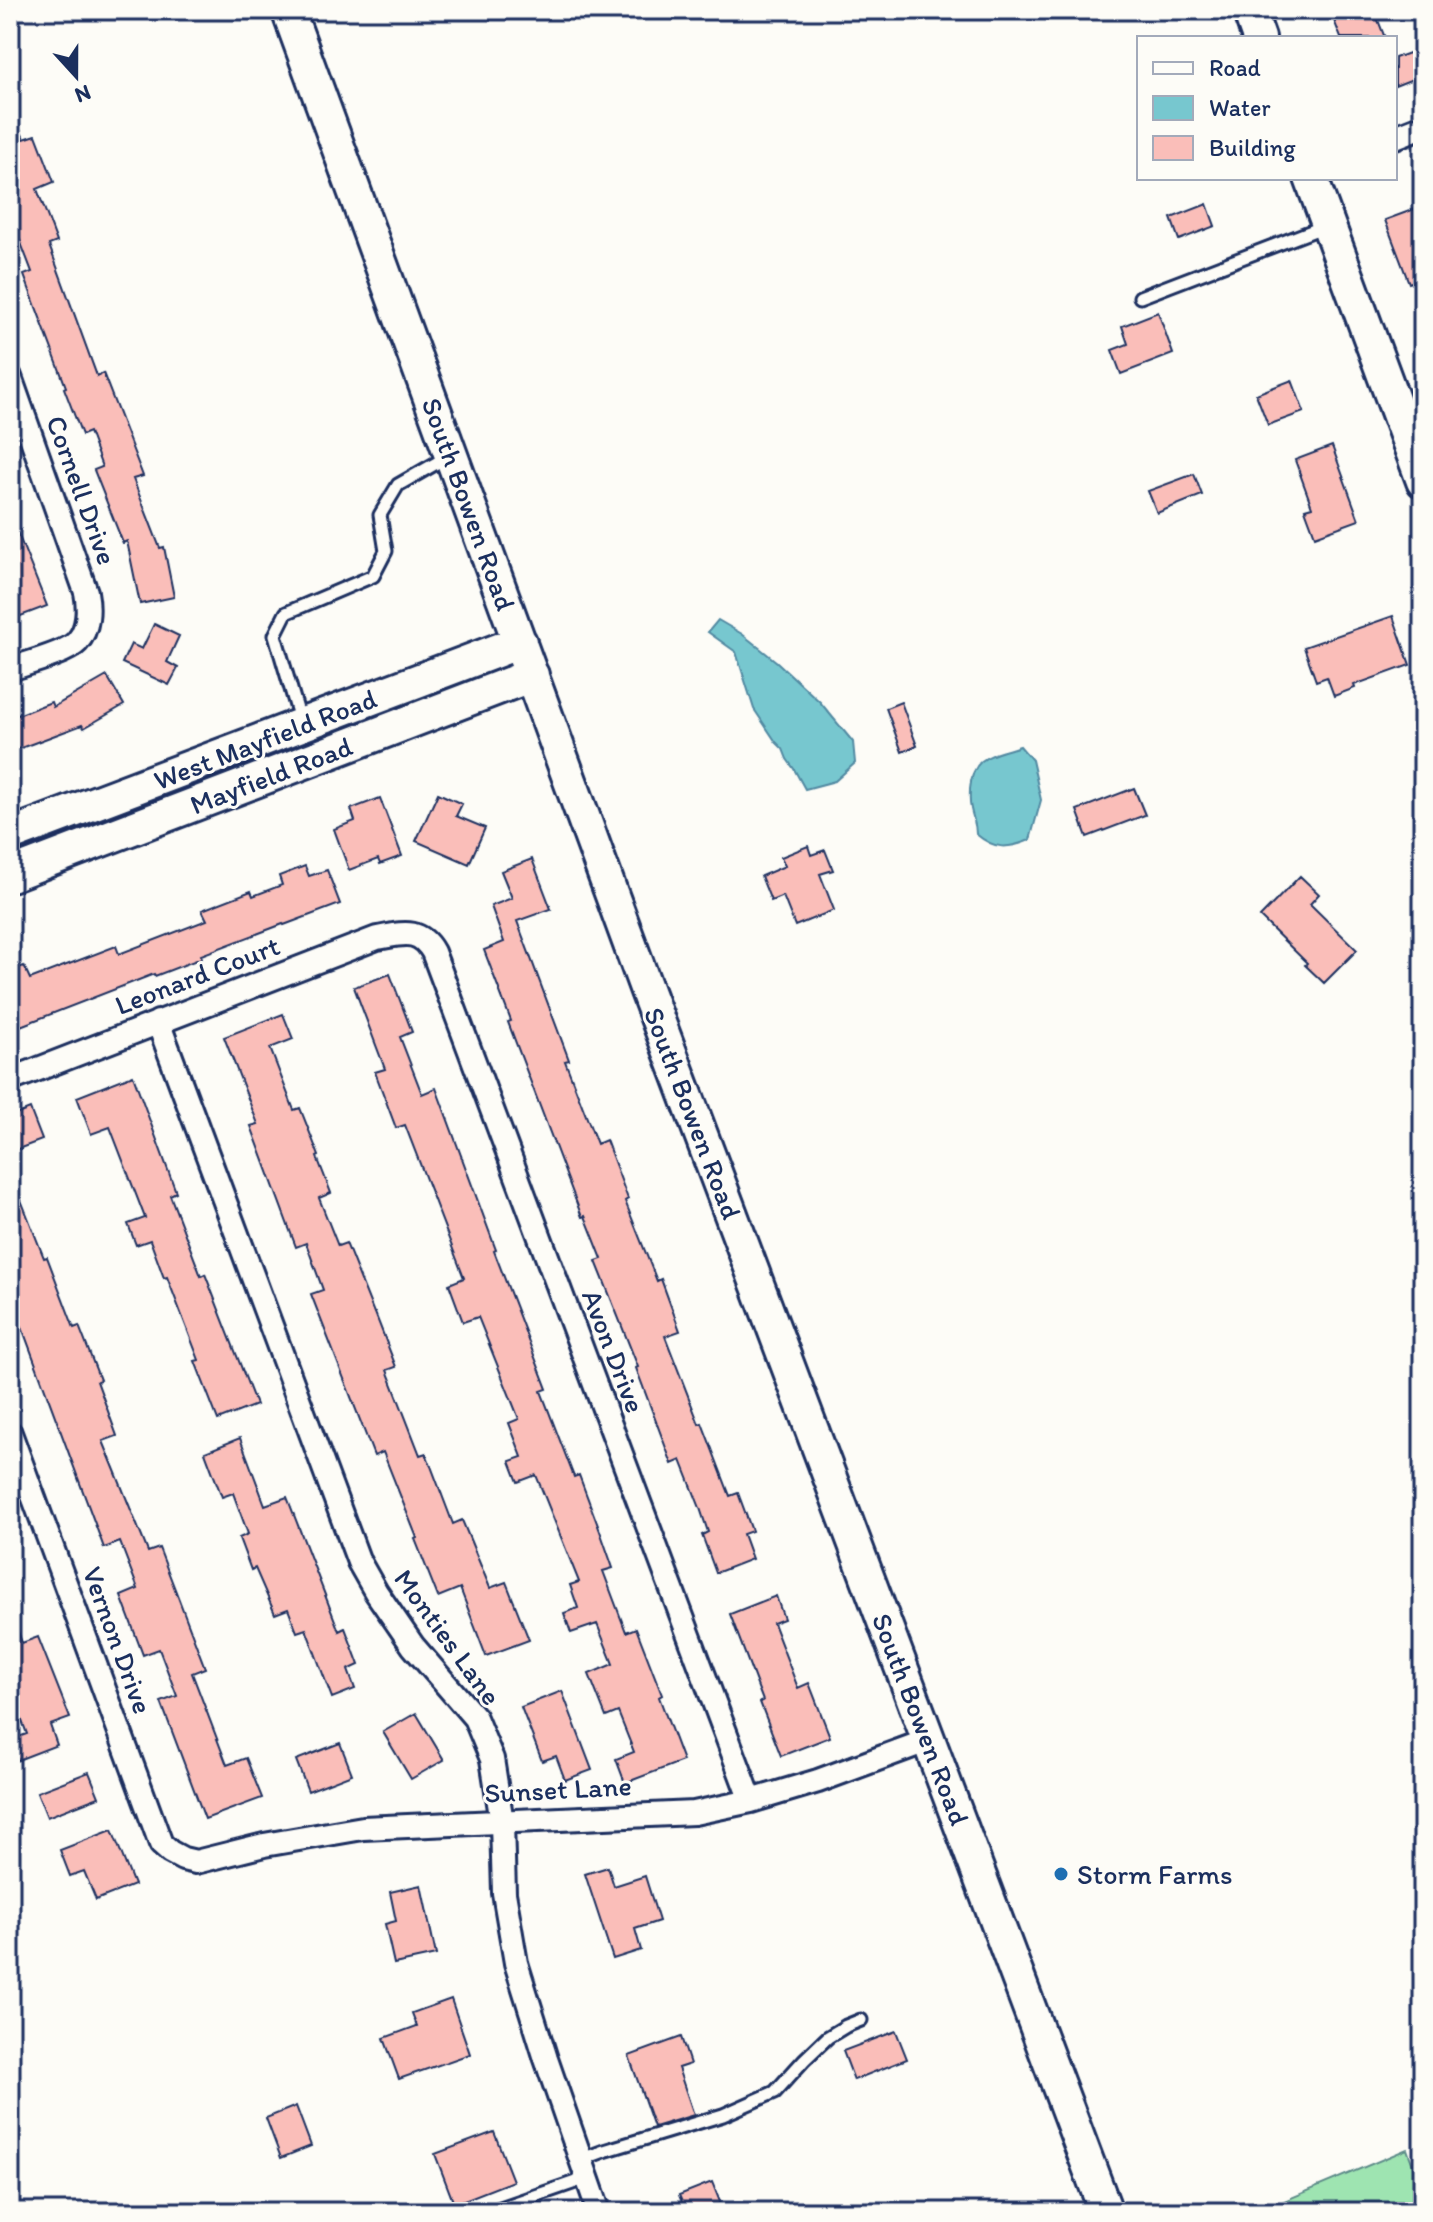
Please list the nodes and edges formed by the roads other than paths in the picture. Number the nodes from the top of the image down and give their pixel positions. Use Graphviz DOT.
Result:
graph roads {
  1 [pos="288,10"];
  2 [pos="1249,10"];
  3 [pos="1258,36"];
  4 [pos="1423,126"];
  5 [pos="1397,136"];
  6 [pos="1312,180"];
  7 [pos="1329,224"];
  8 [pos="1140,297"];
  9 [pos="10,377"];
  10 [pos="451,454"];
  11 [pos="1423,481"];
  12 [pos="520,642"];
  13 [pos="10,669"];
  14 [pos="532,675"];
  15 [pos="301,725"];
  16 [pos="10,835"];
  17 [pos="10,875"];
  18 [pos="408,934"];
  19 [pos="158,1022"];
  20 [pos="10,1080"];
  21 [pos="10,1433"];
  22 [pos="929,1740"];
  23 [pos="751,1801"];
  24 [pos="502,1822"];
  25 [pos="183,1859"];
  26 [pos="861,2020"];
  27 [pos="583,2169"];
  28 [pos="489,2212"];
  29 [pos="599,2212"];
  30 [pos="1106,2212"];
  1 -- 10 [label="main road, South Bowen Road"];
  2 -- 3 [label="main road"];
  4 -- 5 [label="street"];
  6 -- 7 [label="main road"];
  7 -- 8 [label="lane"];
  7 -- 11 [label="main road"];
  9 -- 13 [label="street, Cornell Drive"];
  10 -- 12 [label="main road, South Bowen Road"];
  10 -- 15 [label="lane"];
  12 -- 14 [label="main road, South Bowen Road"];
  12 -- 15 [label="main road, West Mayfield Road"];
  14 -- 17 [label="main road, Mayfield Road"];
  14 -- 22 [label="main road, South Bowen Road"];
  15 -- 16 [label="main road, West Mayfield Road"];
  18 -- 19 [label="street, Leonard Court"];
  18 -- 23 [label="street, Avon Drive"];
  19 -- 20 [label="street, Leonard Court"];
  19 -- 24 [label="street, Monties Lane"];
  21 -- 25 [label="street, Vernon Drive"];
  22 -- 23 [label="street, Sunset Lane"];
  22 -- 30 [label="main road, South Bowen Road"];
  23 -- 24 [label="street, Sunset Lane"];
  24 -- 25 [label="street, Sunset Lane"];
  24 -- 27 [label="street, Monties Lane"];
  26 -- 27 [label="lane"];
  27 -- 28 [label="lane"];
  27 -- 29 [label="street, Monties Lane"];
}
